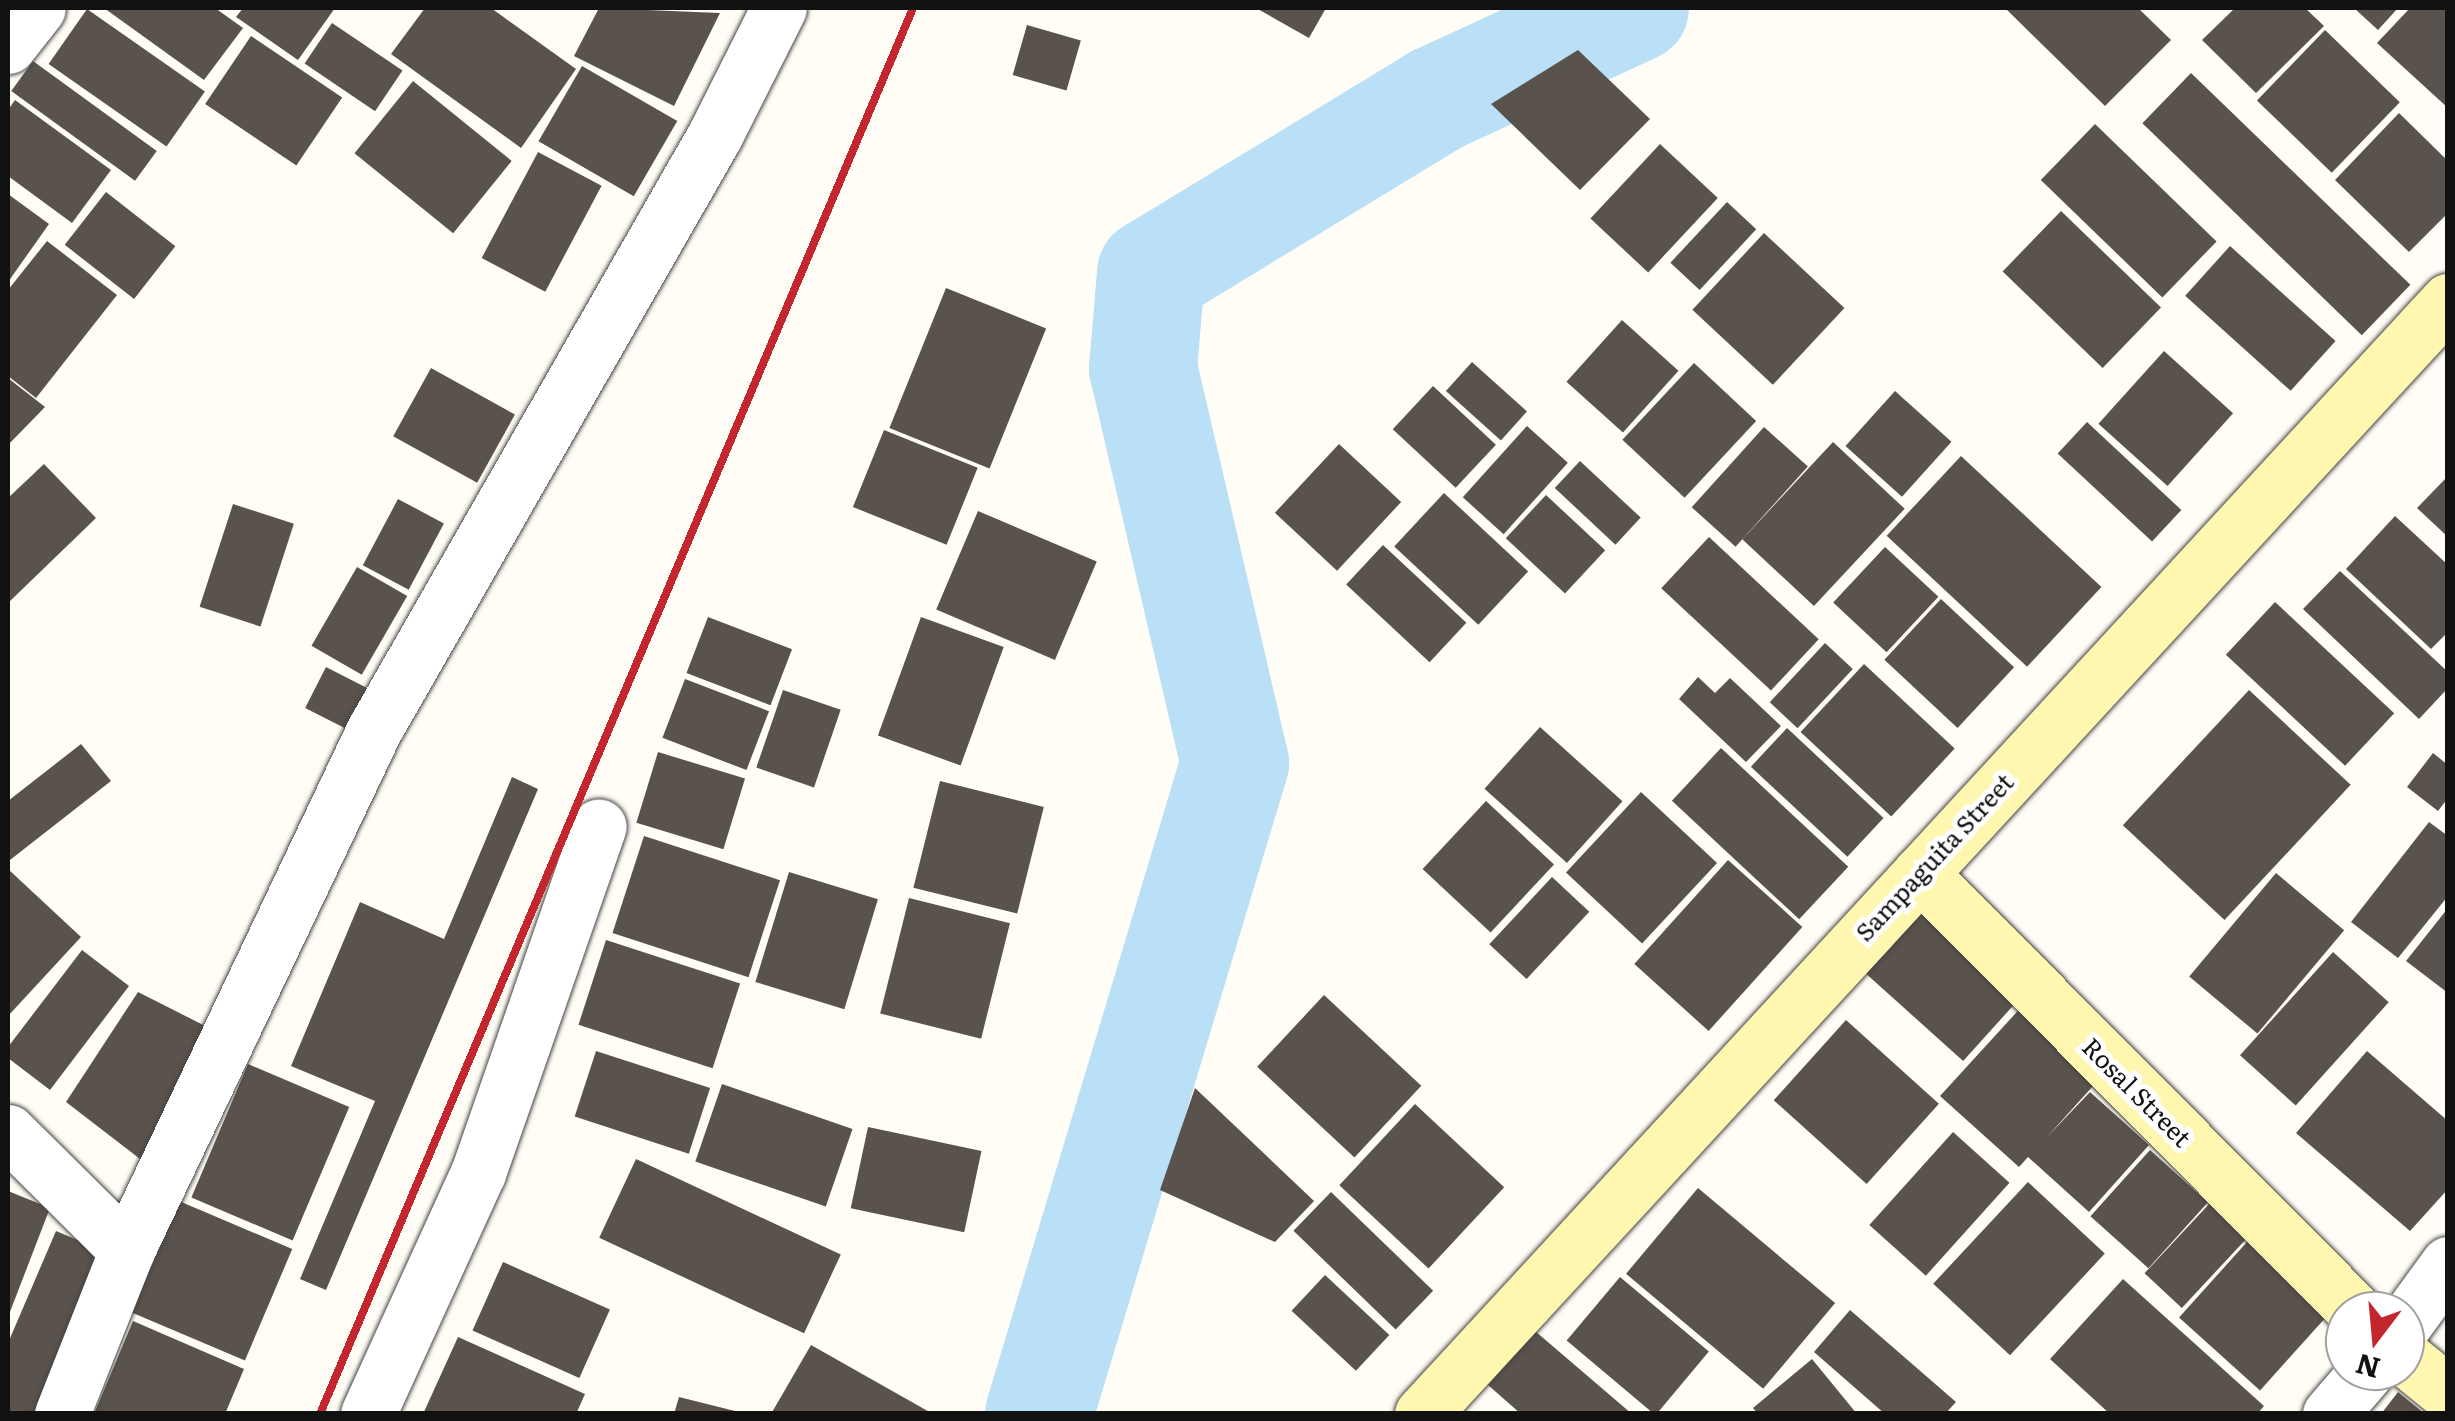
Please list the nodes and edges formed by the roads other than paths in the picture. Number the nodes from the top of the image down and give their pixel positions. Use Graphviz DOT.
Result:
graph roads {
  1 [pos="38,8"];
  2 [pos="779,8"];
  3 [pos="8,46"];
  4 [pos="2448,302"];
  5 [pos="599,826"];
  6 [pos="1920,873"];
  7 [pos="8,1132"];
  8 [pos="127,1250"];
  9 [pos="2448,1264"];
  10 [pos="2335,1291"];
  11 [pos="2425,1296"];
  12 [pos="2425,1374"];
  13 [pos="2350,1391"];
  14 [pos="2448,1393"];
  15 [pos="62,1414"];
  16 [pos="368,1414"];
  17 [pos="1422,1414"];
  18 [pos="2330,1414"];
  1 -- 3 [label="street"];
  2 -- 8 [label="street"];
  4 -- 6 [label="street, Sampaguita Street"];
  5 -- 16 [label="street"];
  6 -- 10 [label="street, Rosal Street"];
  6 -- 17 [label="street, Sampaguita Street"];
  7 -- 8 [label="street"];
  8 -- 15 [label="street"];
  9 -- 11 [label="street"];
  12 -- 14 [label="street"];
  13 -- 18 [label="street"];
}
